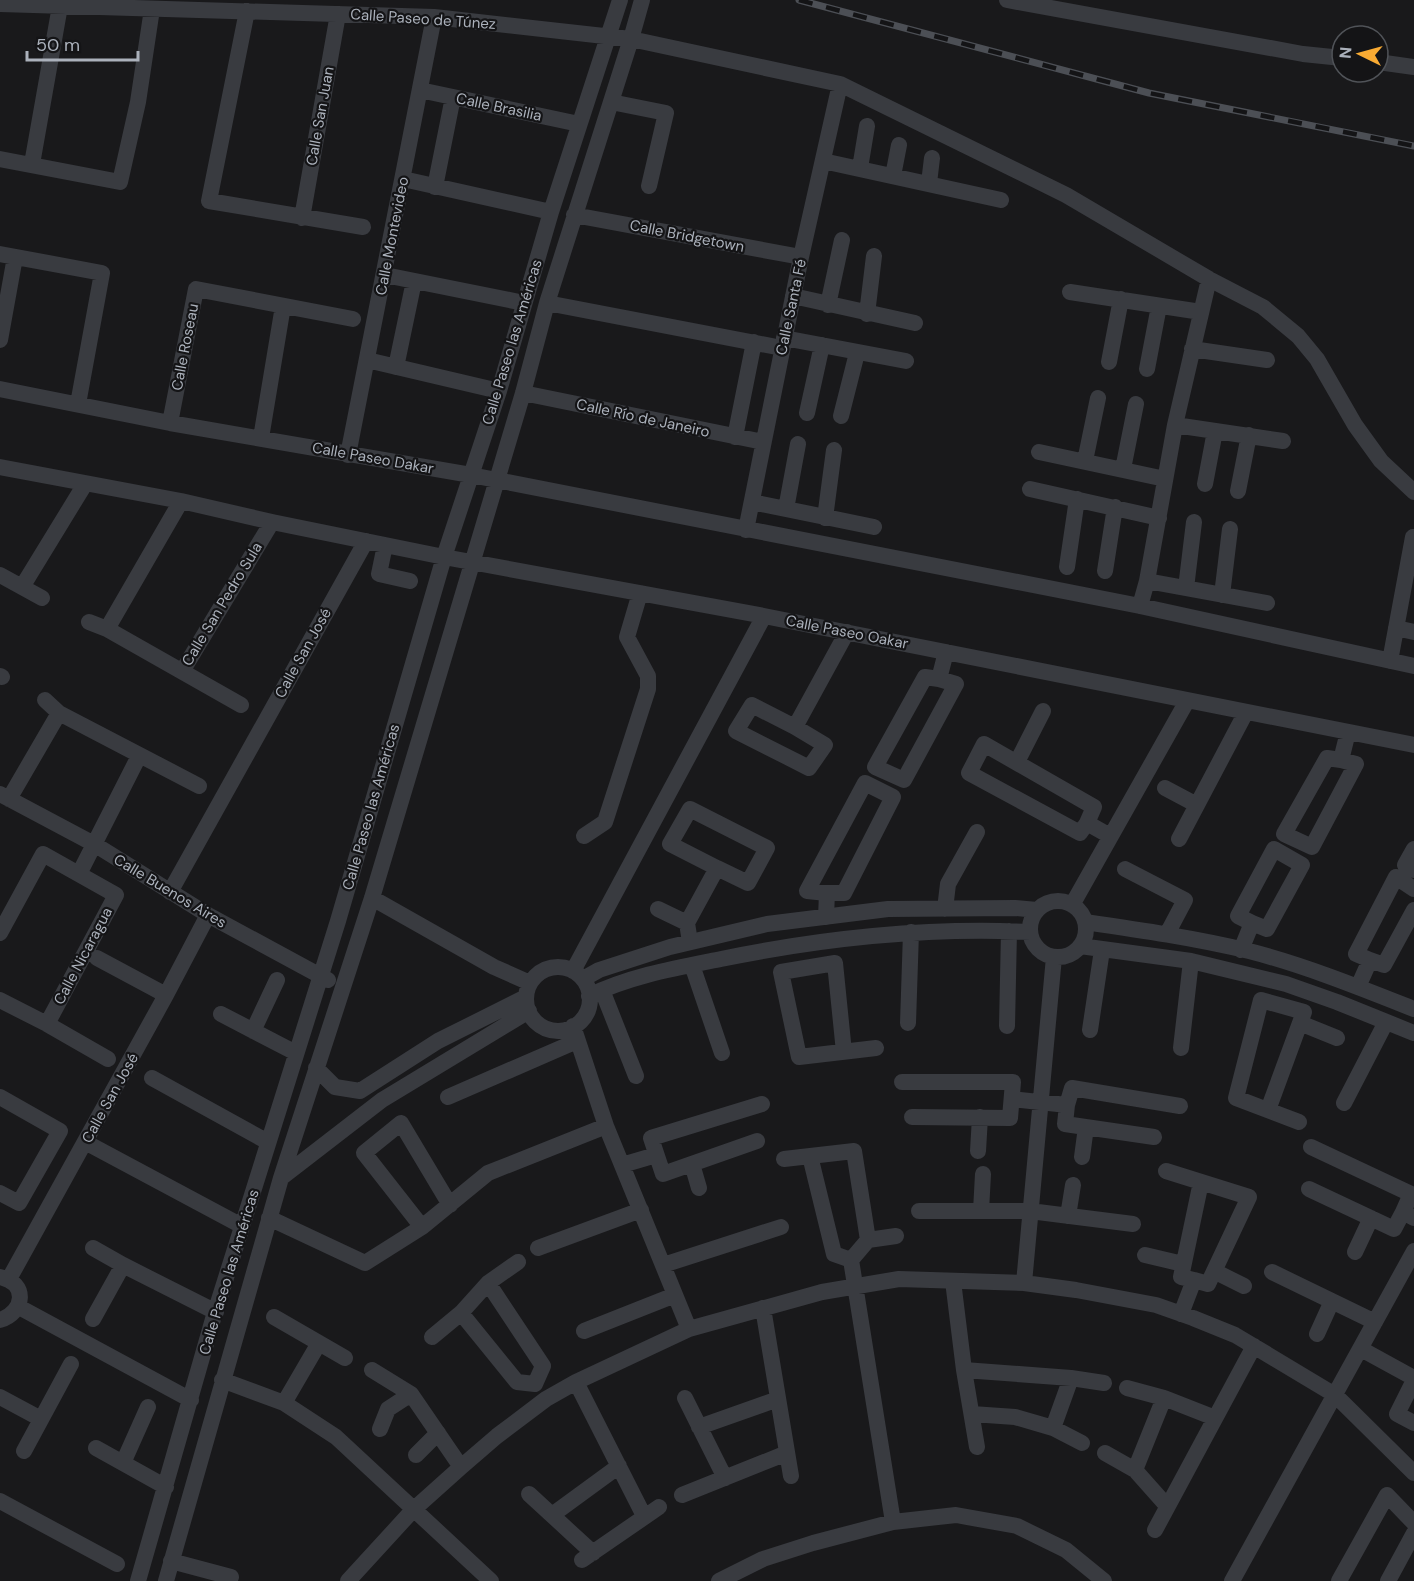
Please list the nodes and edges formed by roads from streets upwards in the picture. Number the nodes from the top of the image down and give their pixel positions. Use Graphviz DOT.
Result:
graph roads {
  1 [pos="620,0"];
  2 [pos="642,0"];
  3 [pos="1007,0"];
  4 [pos="0,4"];
  5 [pos="60,6"];
  6 [pos="152,9"];
  7 [pos="247,11"];
  8 [pos="338,14"];
  9 [pos="434,17"];
  10 [pos="609,36"];
  11 [pos="631,39"];
  12 [pos="1330,57"];
  13 [pos="1390,64"];
  14 [pos="1414,67"];
  15 [pos="840,84"];
  16 [pos="420,90"];
  17 [pos="453,97"];
  18 [pos="611,102"];
  19 [pos="579,124"];
  20 [pos="867,126"];
  21 [pos="899,145"];
  22 [pos="932,158"];
  23 [pos="0,159"];
  24 [pos="823,161"];
  25 [pos="32,164"];
  26 [pos="860,168"];
  27 [pos="894,176"];
  28 [pos="403,179"];
  29 [pos="928,183"];
  30 [pos="649,186"];
  31 [pos="435,187"];
  32 [pos="1001,200"];
  33 [pos="551,212"];
  34 [pos="574,215"];
  35 [pos="302,218"];
  36 [pos="363,227"];
  37 [pos="842,240"];
  38 [pos="7,256"];
  39 [pos="874,256"];
  40 [pos="801,257"];
  41 [pos="385,275"];
  42 [pos="1209,279"];
  43 [pos="414,281"];
  44 [pos="1070,292"];
  45 [pos="793,296"];
  46 [pos="1121,299"];
  47 [pos="524,303"];
  48 [pos="546,303"];
  49 [pos="828,305"];
  50 [pos="284,306"];
  51 [pos="1159,306"];
  52 [pos="1201,312"];
  53 [pos="867,314"];
  54 [pos="353,319"];
  55 [pos="915,323"];
  56 [pos="0,340"];
  57 [pos="754,342"];
  58 [pos="783,343"];
  59 [pos="822,345"];
  60 [pos="1192,349"];
  61 [pos="857,353"];
  62 [pos="367,360"];
  63 [pos="1267,360"];
  64 [pos="906,361"];
  65 [pos="1109,362"];
  66 [pos="396,367"];
  67 [pos="1146,369"];
  68 [pos="0,389"];
  69 [pos="499,391"];
  70 [pos="523,393"];
  71 [pos="1098,398"];
  72 [pos="78,404"];
  73 [pos="1136,404"];
  74 [pos="807,413"];
  75 [pos="841,416"];
  76 [pos="170,423"];
  77 [pos="1175,425"];
  78 [pos="1215,431"];
  79 [pos="1249,435"];
  80 [pos="735,436"];
  81 [pos="261,438"];
  82 [pos="1283,441"];
  83 [pos="763,442"];
  84 [pos="798,444"];
  85 [pos="834,450"];
  86 [pos="1039,452"];
  87 [pos="348,455"];
  88 [pos="1085,461"];
  89 [pos="0,467"];
  90 [pos="1123,469"];
  91 [pos="471,475"];
  92 [pos="1165,479"];
  93 [pos="496,481"];
  94 [pos="85,484"];
  95 [pos="1205,484"];
  96 [pos="1030,489"];
  97 [pos="1238,491"];
  98 [pos="1414,492"];
  99 [pos="1077,499"];
  100 [pos="182,501"];
  101 [pos="752,501"];
  102 [pos="1115,507"];
  103 [pos="786,509"];
  104 [pos="825,518"];
  105 [pos="1159,518"];
  106 [pos="272,522"];
  107 [pos="1194,522"];
  108 [pos="874,527"];
  109 [pos="1230,529"];
  110 [pos="746,530"];
  111 [pos="1413,537"];
  112 [pos="366,541"];
  113 [pos="385,545"];
  114 [pos="444,557"];
  115 [pos="471,562"];
  116 [pos="1067,567"];
  117 [pos="1105,571"];
  118 [pos="0,575"];
  119 [pos="410,581"];
  120 [pos="1147,581"];
  121 [pos="22,587"];
  122 [pos="1186,588"];
  123 [pos="639,593"];
  124 [pos="1222,595"];
  125 [pos="42,598"];
  126 [pos="1267,603"];
  127 [pos="1140,606"];
  128 [pos="764,615"];
  129 [pos="89,622"];
  130 [pos="1396,627"];
  131 [pos="107,629"];
  132 [pos="847,632"];
  133 [pos="1414,632"];
  134 [pos="946,652"];
  135 [pos="1390,661"];
  136 [pos="1414,666"];
  137 [pos="183,670"];
  138 [pos="939,679"];
  139 [pos="45,700"];
  140 [pos="1187,700"];
  141 [pos="241,705"];
  142 [pos="1043,711"];
  143 [pos="1246,712"];
  144 [pos="59,713"];
  145 [pos="795,727"];
  146 [pos="1348,732"];
  147 [pos="1414,745"];
  148 [pos="139,756"];
  149 [pos="1341,760"];
  150 [pos="1017,762"];
  151 [pos="199,786"];
  152 [pos="1165,788"];
  153 [pos="5,796"];
  154 [pos="1197,806"];
  155 [pos="1087,823"];
  156 [pos="977,832"];
  157 [pos="584,836"];
  158 [pos="1110,836"];
  159 [pos="1179,838"];
  160 [pos="94,844"];
  161 [pos="1414,849"];
  162 [pos="717,868"];
  163 [pos="1125,869"];
  164 [pos="1414,870"];
  165 [pos="79,874"];
  166 [pos="1414,889"];
  167 [pos="170,892"];
  168 [pos="826,893"];
  169 [pos="372,898"];
  170 [pos="1072,905"];
  171 [pos="658,909"];
  172 [pos="945,909"];
  173 [pos="1037,910"];
  174 [pos="1414,910"];
  175 [pos="208,915"];
  176 [pos="826,917"];
  177 [pos="1085,922"];
  178 [pos="1252,922"];
  179 [pos="687,924"];
  180 [pos="1009,931"];
  181 [pos="911,932"];
  182 [pos="1030,932"];
  183 [pos="0,933"];
  184 [pos="1167,934"];
  185 [pos="690,942"];
  186 [pos="802,944"];
  187 [pos="1080,946"];
  188 [pos="1102,950"];
  189 [pos="1241,950"];
  190 [pos="1054,957"];
  191 [pos="97,958"];
  192 [pos="1370,960"];
  193 [pos="1191,961"];
  194 [pos="692,965"];
  195 [pos="805,968"];
  196 [pos="578,975"];
  197 [pos="320,976"];
  198 [pos="278,980"];
  199 [pos="1290,985"];
  200 [pos="342,986"];
  201 [pos="1358,987"];
  202 [pos="596,993"];
  203 [pos="166,995"];
  204 [pos="528,997"];
  205 [pos="0,1000"];
  206 [pos="1285,1005"];
  207 [pos="1414,1009"];
  208 [pos="221,1014"];
  209 [pos="1386,1022"];
  210 [pos="908,1023"];
  211 [pos="1300,1023"];
  212 [pos="47,1024"];
  213 [pos="1007,1026"];
  214 [pos="1090,1030"];
  215 [pos="253,1031"];
  216 [pos="1414,1033"];
  217 [pos="575,1034"];
  218 [pos="1337,1038"];
  219 [pos="1181,1047"];
  220 [pos="876,1048"];
  221 [pos="844,1052"];
  222 [pos="296,1053"];
  223 [pos="722,1053"];
  224 [pos="108,1059"];
  225 [pos="316,1068"];
  226 [pos="636,1076"];
  227 [pos="152,1078"];
  228 [pos="902,1082"];
  229 [pos="0,1097"];
  230 [pos="448,1097"];
  231 [pos="1012,1099"];
  232 [pos="1041,1101"];
  233 [pos="1344,1103"];
  234 [pos="762,1104"];
  235 [pos="1066,1105"];
  236 [pos="1180,1106"];
  237 [pos="1268,1110"];
  238 [pos="912,1117"];
  239 [pos="980,1117"];
  240 [pos="1299,1122"];
  241 [pos="606,1126"];
  242 [pos="1086,1127"];
  243 [pos="1154,1137"];
  244 [pos="85,1142"];
  245 [pos="268,1142"];
  246 [pos="757,1142"];
  247 [pos="1311,1147"];
  248 [pos="978,1151"];
  249 [pos="656,1155"];
  250 [pos="810,1156"];
  251 [pos="1082,1157"];
  252 [pos="784,1159"];
  253 [pos="692,1164"];
  254 [pos="42,1165"];
  255 [pos="622,1165"];
  256 [pos="1166,1171"];
  257 [pos="983,1174"];
  258 [pos="65,1178"];
  259 [pos="280,1178"];
  260 [pos="1202,1182"];
  261 [pos="1073,1185"];
  262 [pos="699,1188"];
  263 [pos="1309,1189"];
  264 [pos="0,1192"];
  265 [pos="450,1205"];
  266 [pos="640,1210"];
  267 [pos="919,1211"];
  268 [pos="981,1211"];
  269 [pos="1030,1212"];
  270 [pos="1409,1215"];
  271 [pos="1068,1216"];
  272 [pos="269,1218"];
  273 [pos="1371,1218"];
  274 [pos="1133,1224"];
  275 [pos="242,1226"];
  276 [pos="422,1227"];
  277 [pos="781,1227"];
  278 [pos="896,1236"];
  279 [pos="868,1240"];
  280 [pos="93,1248"];
  281 [pos="538,1248"];
  282 [pos="234,1251"];
  283 [pos="1414,1251"];
  284 [pos="1355,1252"];
  285 [pos="1145,1255"];
  286 [pos="257,1260"];
  287 [pos="851,1260"];
  288 [pos="518,1262"];
  289 [pos="1184,1264"];
  290 [pos="123,1265"];
  291 [pos="663,1265"];
  292 [pos="1214,1271"];
  293 [pos="1272,1272"];
  294 [pos="4,1278"];
  295 [pos="1194,1280"];
  296 [pos="953,1281"];
  297 [pos="488,1283"];
  298 [pos="1024,1283"];
  299 [pos="856,1286"];
  300 [pos="1244,1286"];
  301 [pos="675,1295"];
  302 [pos="1332,1301"];
  303 [pos="18,1307"];
  304 [pos="763,1308"];
  305 [pos="216,1312"];
  306 [pos="461,1313"];
  307 [pos="1181,1314"];
  308 [pos="274,1317"];
  309 [pos="93,1319"];
  310 [pos="0,1320"];
  311 [pos="1375,1322"];
  312 [pos="689,1329"];
  313 [pos="584,1331"];
  314 [pos="1317,1334"];
  315 [pos="432,1337"];
  316 [pos="319,1343"];
  317 [pos="1254,1346"];
  318 [pos="1360,1349"];
  319 [pos="345,1358"];
  320 [pos="71,1364"];
  321 [pos="372,1370"];
  322 [pos="964,1370"];
  323 [pos="1071,1378"];
  324 [pos="1414,1379"];
  325 [pos="222,1380"];
  326 [pos="576,1382"];
  327 [pos="1104,1383"];
  328 [pos="535,1384"];
  329 [pos="1127,1388"];
  330 [pos="411,1394"];
  331 [pos="1335,1395"];
  332 [pos="0,1397"];
  333 [pos="685,1398"];
  334 [pos="1164,1398"];
  335 [pos="778,1399"];
  336 [pos="191,1400"];
  337 [pos="546,1400"];
  338 [pos="284,1403"];
  339 [pos="148,1407"];
  340 [pos="972,1414"];
  341 [pos="1215,1418"];
  342 [pos="41,1419"];
  343 [pos="1414,1423"];
  344 [pos="699,1427"];
  345 [pos="1053,1428"];
  346 [pos="380,1429"];
  347 [pos="438,1433"];
  348 [pos="1082,1443"];
  349 [pos="977,1447"];
  350 [pos="96,1448"];
  351 [pos="24,1451"];
  352 [pos="788,1453"];
  353 [pos="1105,1453"];
  354 [pos="416,1455"];
  355 [pos="123,1464"];
  356 [pos="619,1466"];
  357 [pos="461,1467"];
  358 [pos="1135,1470"];
  359 [pos="1414,1473"];
  360 [pos="791,1476"];
  361 [pos="725,1478"];
  362 [pos="166,1487"];
  363 [pos="529,1494"];
  364 [pos="682,1496"];
  365 [pos="0,1501"];
  366 [pos="1167,1506"];
  367 [pos="413,1510"];
  368 [pos="552,1515"];
  369 [pos="1412,1515"];
  370 [pos="893,1522"];
  371 [pos="1155,1530"];
  372 [pos="1414,1533"];
  373 [pos="171,1561"];
  374 [pos="117,1564"];
  375 [pos="231,1577"];
  376 [pos="138,1581"];
  377 [pos="166,1581"];
  378 [pos="348,1581"];
  379 [pos="491,1581"];
  380 [pos="719,1581"];
  381 [pos="1104,1581"];
  382 [pos="1232,1581"];
  383 [pos="1339,1581"];
  384 [pos="1388,1581"];
  1 -- 10 [label="street, Calle Paseo las Américas"];
  2 -- 11 [label="street, Calle Paseo las Américas"];
  3 -- 12 [label="street"];
  4 -- 5 [label="street, Calle Paseo de Túnez"];
  5 -- 6 [label="street, Calle Paseo de Túnez"];
  5 -- 25 [label="street"];
  6 -- 7 [label="street, Calle Paseo de Túnez"];
  6 -- 25 [label="street"];
  7 -- 8 [label="street, Calle Paseo de Túnez"];
  7 -- 35 [label="street"];
  8 -- 9 [label="street, Calle Paseo de Túnez"];
  8 -- 35 [label="street, Calle San Juan"];
  9 -- 10 [label="street, Calle Paseo de Túnez"];
  9 -- 16 [label="street, Calle Montevideo"];
  10 -- 11 [label="street, Calle Paseo de Túnez"];
  10 -- 19 [label="street, Calle Paseo las Américas"];
  11 -- 15 [label="street, Calle Paseo de Túnez"];
  11 -- 18 [label="street, Calle Paseo las Américas"];
  13 -- 14 [label="street"];
  15 -- 24 [label="street, Calle Santa Fé"];
  15 -- 42 [label="street, Calle Paseo de Túnez"];
  16 -- 17 [label="street, Calle Brasilia"];
  16 -- 28 [label="street, Calle Montevideo"];
  17 -- 19 [label="street, Calle Brasilia"];
  17 -- 31 [label="street"];
  18 -- 30 [label="street"];
  18 -- 34 [label="street, Calle Paseo las Américas"];
  19 -- 33 [label="street, Calle Paseo las Américas"];
  20 -- 26 [label="street"];
  21 -- 27 [label="street"];
  22 -- 29 [label="street"];
  23 -- 25 [label="street"];
  24 -- 26 [label="street"];
  24 -- 40 [label="street, Calle Santa Fé"];
  26 -- 27 [label="street"];
  27 -- 29 [label="street"];
  28 -- 31 [label="street"];
  28 -- 41 [label="street, Calle Montevideo"];
  29 -- 32 [label="street"];
  31 -- 33 [label="street"];
  33 -- 47 [label="street, Calle Paseo las Américas"];
  34 -- 40 [label="street, Calle Bridgetown"];
  34 -- 48 [label="street, Calle Paseo las Américas"];
  35 -- 36 [label="street"];
  37 -- 49 [label="street"];
  38 -- 56 [label="street"];
  38 -- 72 [label="street"];
  39 -- 53 [label="street"];
  40 -- 45 [label="street, Calle Santa Fé"];
  41 -- 43 [label="street"];
  41 -- 62 [label="street, Calle Montevideo"];
  42 -- 52 [label="street"];
  42 -- 98 [label="street, Calle Paseo de Túnez"];
  43 -- 47 [label="street"];
  43 -- 66 [label="street"];
  44 -- 46 [label="street"];
  45 -- 49 [label="street"];
  45 -- 58 [label="street, Calle Santa Fé"];
  46 -- 51 [label="street"];
  46 -- 65 [label="street"];
  47 -- 69 [label="street, Calle Paseo las Américas"];
  48 -- 57 [label="street"];
  48 -- 70 [label="street, Calle Paseo las Américas"];
  49 -- 53 [label="street"];
  50 -- 54 [label="street, Calle Roseau"];
  50 -- 76 [label="street, Calle Roseau"];
  50 -- 81 [label="street"];
  51 -- 52 [label="street"];
  51 -- 67 [label="street"];
  52 -- 60 [label="street"];
  53 -- 55 [label="street"];
  57 -- 58 [label="street"];
  57 -- 80 [label="street"];
  58 -- 59 [label="street"];
  58 -- 83 [label="street, Calle Santa Fé"];
  59 -- 61 [label="street"];
  59 -- 74 [label="street"];
  60 -- 63 [label="street"];
  60 -- 77 [label="street"];
  61 -- 64 [label="street"];
  61 -- 75 [label="street"];
  62 -- 66 [label="street"];
  62 -- 87 [label="street, Calle Montevideo"];
  66 -- 69 [label="street"];
  68 -- 72 [label="street, Calle Paseo Dakar"];
  69 -- 91 [label="street, Calle Paseo las Américas"];
  70 -- 80 [label="street, Calle Río de Janeiro"];
  70 -- 93 [label="street, Calle Paseo las Américas"];
  71 -- 88 [label="street"];
  72 -- 76 [label="street, Calle Paseo Dakar"];
  73 -- 90 [label="street"];
  76 -- 81 [label="street, Calle Paseo Dakar"];
  77 -- 78 [label="street"];
  77 -- 92 [label="street"];
  78 -- 79 [label="street"];
  78 -- 95 [label="street"];
  79 -- 82 [label="street"];
  79 -- 97 [label="street"];
  80 -- 83 [label="street, Calle Río de Janeiro"];
  81 -- 87 [label="street, Calle Paseo Dakar"];
  83 -- 101 [label="street, Calle Santa Fé"];
  84 -- 103 [label="street"];
  85 -- 104 [label="street"];
  86 -- 88 [label="street"];
  87 -- 91 [label="street, Calle Paseo Dakar"];
  88 -- 90 [label="street"];
  89 -- 94 [label="street"];
  90 -- 92 [label="street"];
  91 -- 93 [label="street, Calle Paseo Dakar"];
  91 -- 114 [label="street, Calle Paseo las Américas"];
  92 -- 105 [label="street"];
  93 -- 110 [label="street, Calle Paseo Dakar"];
  93 -- 115 [label="street, Calle Paseo las Américas"];
  94 -- 100 [label="street"];
  94 -- 121 [label="street"];
  96 -- 99 [label="street"];
  99 -- 102 [label="street"];
  99 -- 116 [label="street"];
  100 -- 106 [label="street"];
  100 -- 131 [label="street"];
  101 -- 103 [label="street"];
  101 -- 110 [label="street, Calle Santa Fé"];
  102 -- 105 [label="street"];
  102 -- 117 [label="street"];
  103 -- 104 [label="street"];
  104 -- 108 [label="street"];
  105 -- 120 [label="street"];
  106 -- 112 [label="street"];
  106 -- 137 [label="street, Calle San Pedro Sula"];
  107 -- 122 [label="street"];
  109 -- 124 [label="street"];
  110 -- 127 [label="street"];
  111 -- 130 [label="street"];
  112 -- 113 [label="street"];
  112 -- 167 [label="street, Calle San José"];
  113 -- 114 [label="street"];
  113 -- 119 [label="street"];
  114 -- 115 [label="street"];
  114 -- 197 [label="street, Calle Paseo las Américas"];
  115 -- 123 [label="street, Calle Paseo Oakar"];
  115 -- 169 [label="street, Calle Paseo las Américas"];
  118 -- 121 [label="street"];
  120 -- 122 [label="street"];
  120 -- 127 [label="street"];
  121 -- 125 [label="street"];
  122 -- 124 [label="street"];
  123 -- 128 [label="street, Calle Paseo Oakar"];
  123 -- 157 [label="street"];
  124 -- 126 [label="street"];
  127 -- 135 [label="street"];
  128 -- 132 [label="street, Calle Paseo Oakar"];
  128 -- 196 [label="street"];
  129 -- 131 [label="street, Calle San Pedro Sula"];
  130 -- 133 [label="street"];
  130 -- 135 [label="street"];
  131 -- 137 [label="street, Calle San Pedro Sula"];
  132 -- 134 [label="street, Calle Paseo Oakar"];
  132 -- 145 [label="street"];
  134 -- 138 [label="street"];
  134 -- 140 [label="street, Calle Paseo Oakar"];
  135 -- 136 [label="street"];
  137 -- 141 [label="street"];
  138 -- 138 [label="street"];
  139 -- 144 [label="street"];
  140 -- 143 [label="street, Calle Paseo Oakar"];
  140 -- 158 [label="street"];
  142 -- 150 [label="street"];
  143 -- 146 [label="street, Calle Paseo Oakar"];
  143 -- 154 [label="street"];
  144 -- 148 [label="street"];
  144 -- 153 [label="street"];
  145 -- 145 [label="street"];
  146 -- 147 [label="street, Calle Paseo Oakar"];
  146 -- 149 [label="street"];
  148 -- 151 [label="street"];
  148 -- 160 [label="street"];
  149 -- 149 [label="street"];
  150 -- 155 [label="street"];
  150 -- 155 [label="street"];
  152 -- 154 [label="street"];
  153 -- 160 [label="street, Calle Buenos Aires"];
  154 -- 159 [label="street"];
  155 -- 158 [label="street"];
  156 -- 172 [label="street"];
  158 -- 170 [label="street"];
  160 -- 165 [label="street"];
  160 -- 167 [label="street, Calle Buenos Aires"];
  161 -- 164 [label="street"];
  162 -- 162 [label="street"];
  162 -- 179 [label="street"];
  163 -- 184 [label="street"];
  165 -- 183 [label="street, Calle Nicaragua"];
  165 -- 212 [label="street, Calle Nicaragua"];
  166 -- 192 [label="street"];
  167 -- 175 [label="street, Calle Buenos Aires"];
  168 -- 168 [label="street"];
  168 -- 176 [label="street"];
  169 -- 200 [label="street, Calle Paseo las Américas"];
  169 -- 204 [label="street"];
  170 -- 173 [label="street"];
  170 -- 177 [label="street"];
  171 -- 179 [label="street"];
  172 -- 173 [label="street"];
  172 -- 176 [label="street"];
  173 -- 182 [label="street"];
  174 -- 192 [label="street"];
  175 -- 197 [label="street, Calle Buenos Aires"];
  175 -- 203 [label="street, Calle San José"];
  176 -- 185 [label="street"];
  177 -- 184 [label="street"];
  177 -- 187 [label="street"];
  178 -- 178 [label="street"];
  178 -- 189 [label="street"];
  179 -- 185 [label="street"];
  180 -- 181 [label="street"];
  180 -- 182 [label="street"];
  180 -- 213 [label="street"];
  181 -- 186 [label="street"];
  181 -- 210 [label="street"];
  182 -- 190 [label="street"];
  184 -- 189 [label="street"];
  185 -- 196 [label="street"];
  186 -- 194 [label="street"];
  186 -- 195 [label="street"];
  187 -- 188 [label="street"];
  187 -- 190 [label="street"];
  188 -- 193 [label="street"];
  188 -- 214 [label="street"];
  189 -- 201 [label="street"];
  190 -- 232 [label="street"];
  191 -- 203 [label="street"];
  192 -- 201 [label="street"];
  193 -- 199 [label="street"];
  193 -- 219 [label="street"];
  194 -- 202 [label="street"];
  194 -- 223 [label="street"];
  195 -- 221 [label="street"];
  195 -- 221 [label="street"];
  196 -- 202 [label="street"];
  196 -- 204 [label="street"];
  197 -- 200 [label="street, Calle Buenos Aires"];
  197 -- 222 [label="street, Calle Paseo las Américas"];
  198 -- 215 [label="street"];
  199 -- 206 [label="street"];
  199 -- 209 [label="street"];
  200 -- 225 [label="street, Calle Paseo las Américas"];
  201 -- 207 [label="street"];
  202 -- 217 [label="street"];
  202 -- 226 [label="street"];
  203 -- 244 [label="street, Calle San José"];
  204 -- 217 [label="street"];
  204 -- 225 [label="street"];
  204 -- 259 [label="street"];
  205 -- 212 [label="street"];
  206 -- 211 [label="street"];
  206 -- 237 [label="street"];
  208 -- 215 [label="street"];
  209 -- 216 [label="street"];
  209 -- 233 [label="street"];
  211 -- 218 [label="street"];
  211 -- 237 [label="street"];
  212 -- 224 [label="street"];
  215 -- 222 [label="street"];
  217 -- 230 [label="street"];
  217 -- 241 [label="street"];
  220 -- 221 [label="street"];
  222 -- 245 [label="street, Calle Paseo las Américas"];
  225 -- 259 [label="street, Calle Paseo las Américas"];
  227 -- 245 [label="street"];
  228 -- 231 [label="street"];
  229 -- 254 [label="street"];
  231 -- 232 [label="street"];
  231 -- 239 [label="street"];
  232 -- 235 [label="street"];
  232 -- 269 [label="street"];
  234 -- 249 [label="street"];
  235 -- 236 [label="street"];
  235 -- 242 [label="street"];
  237 -- 240 [label="street"];
  238 -- 239 [label="street"];
  239 -- 248 [label="street"];
  241 -- 255 [label="street"];
  241 -- 265 [label="street"];
  242 -- 243 [label="street"];
  242 -- 251 [label="street"];
  244 -- 258 [label="street, Calle San José"];
  244 -- 275 [label="street"];
  245 -- 275 [label="street, Calle Paseo las Américas"];
  246 -- 253 [label="street"];
  247 -- 270 [label="street"];
  249 -- 253 [label="street"];
  249 -- 255 [label="street"];
  250 -- 252 [label="street"];
  250 -- 279 [label="street"];
  250 -- 287 [label="street"];
  253 -- 262 [label="street"];
  254 -- 258 [label="street"];
  254 -- 264 [label="street"];
  255 -- 266 [label="street"];
  256 -- 260 [label="street"];
  257 -- 268 [label="street"];
  258 -- 294 [label="street, Calle San José"];
  259 -- 272 [label="street, Calle Paseo las Américas"];
  260 -- 289 [label="street"];
  260 -- 292 [label="street"];
  261 -- 271 [label="street"];
  263 -- 273 [label="street"];
  265 -- 276 [label="street"];
  265 -- 276 [label="street"];
  266 -- 281 [label="street"];
  266 -- 291 [label="street"];
  267 -- 268 [label="street"];
  268 -- 269 [label="street"];
  269 -- 271 [label="street"];
  269 -- 298 [label="street"];
  270 -- 273 [label="street"];
  271 -- 274 [label="street"];
  272 -- 276 [label="street"];
  272 -- 286 [label="street, Calle Paseo las Américas"];
  273 -- 284 [label="street"];
  275 -- 282 [label="street, Calle Paseo las Américas"];
  277 -- 291 [label="street"];
  278 -- 279 [label="street"];
  279 -- 287 [label="street"];
  280 -- 290 [label="street"];
  282 -- 286 [label="street"];
  282 -- 305 [label="street, Calle Paseo las Américas"];
  283 -- 311 [label="street"];
  285 -- 289 [label="street"];
  286 -- 325 [label="street, Calle Paseo las Américas"];
  287 -- 299 [label="street"];
  288 -- 297 [label="street"];
  289 -- 295 [label="street"];
  290 -- 305 [label="street"];
  290 -- 309 [label="street"];
  291 -- 301 [label="street"];
  292 -- 295 [label="street"];
  292 -- 300 [label="street"];
  293 -- 302 [label="street"];
  294 -- 303 [label="street"];
  295 -- 307 [label="street"];
  296 -- 298 [label="street"];
  296 -- 299 [label="street"];
  296 -- 322 [label="street"];
  297 -- 306 [label="street"];
  297 -- 328 [label="street"];
  298 -- 307 [label="street"];
  299 -- 304 [label="street"];
  299 -- 370 [label="street"];
  301 -- 312 [label="street"];
  301 -- 313 [label="street"];
  302 -- 311 [label="street"];
  302 -- 314 [label="street"];
  303 -- 310 [label="street"];
  303 -- 336 [label="street"];
  304 -- 312 [label="street"];
  304 -- 335 [label="street"];
  305 -- 336 [label="street, Calle Paseo las Américas"];
  306 -- 315 [label="street"];
  306 -- 328 [label="street"];
  307 -- 317 [label="street"];
  308 -- 316 [label="street"];
  311 -- 318 [label="street"];
  312 -- 326 [label="street"];
  316 -- 319 [label="street"];
  316 -- 338 [label="street"];
  317 -- 331 [label="street"];
  317 -- 341 [label="street"];
  318 -- 324 [label="street"];
  318 -- 331 [label="street"];
  320 -- 342 [label="street"];
  321 -- 330 [label="street"];
  322 -- 323 [label="street"];
  322 -- 340 [label="street"];
  323 -- 327 [label="street"];
  323 -- 345 [label="street"];
  324 -- 343 [label="street"];
  325 -- 338 [label="street"];
  325 -- 373 [label="street, Calle Paseo las Américas"];
  326 -- 337 [label="street"];
  326 -- 356 [label="street"];
  328 -- 337 [label="street"];
  329 -- 334 [label="street"];
  330 -- 346 [label="street"];
  330 -- 347 [label="street"];
  331 -- 359 [label="street"];
  331 -- 382 [label="street"];
  332 -- 342 [label="street"];
  333 -- 344 [label="street"];
  334 -- 341 [label="street"];
  334 -- 358 [label="street"];
  335 -- 344 [label="street"];
  335 -- 352 [label="street"];
  336 -- 362 [label="street, Calle Paseo las Américas"];
  337 -- 357 [label="street"];
  338 -- 367 [label="street"];
  339 -- 355 [label="street"];
  340 -- 345 [label="street"];
  340 -- 349 [label="street"];
  341 -- 366 [label="street"];
  342 -- 351 [label="street"];
  344 -- 361 [label="street"];
  345 -- 348 [label="street"];
  347 -- 354 [label="street"];
  347 -- 357 [label="street"];
  350 -- 355 [label="street"];
  352 -- 360 [label="street"];
  352 -- 361 [label="street"];
  353 -- 358 [label="street"];
  355 -- 362 [label="street"];
  356 -- 368 [label="street"];
  356 -- 368 [label="street"];
  357 -- 367 [label="street"];
  358 -- 366 [label="street"];
  361 -- 364 [label="street"];
  362 -- 376 [label="street, Calle Paseo las Américas"];
  363 -- 368 [label="street"];
  365 -- 374 [label="street"];
  366 -- 371 [label="street"];
  367 -- 378 [label="street"];
  367 -- 379 [label="street"];
  369 -- 383 [label="street"];
  370 -- 380 [label="street"];
  370 -- 381 [label="street"];
  372 -- 384 [label="street"];
  373 -- 375 [label="street"];
  373 -- 377 [label="street, Calle Paseo las Américas"];
}
